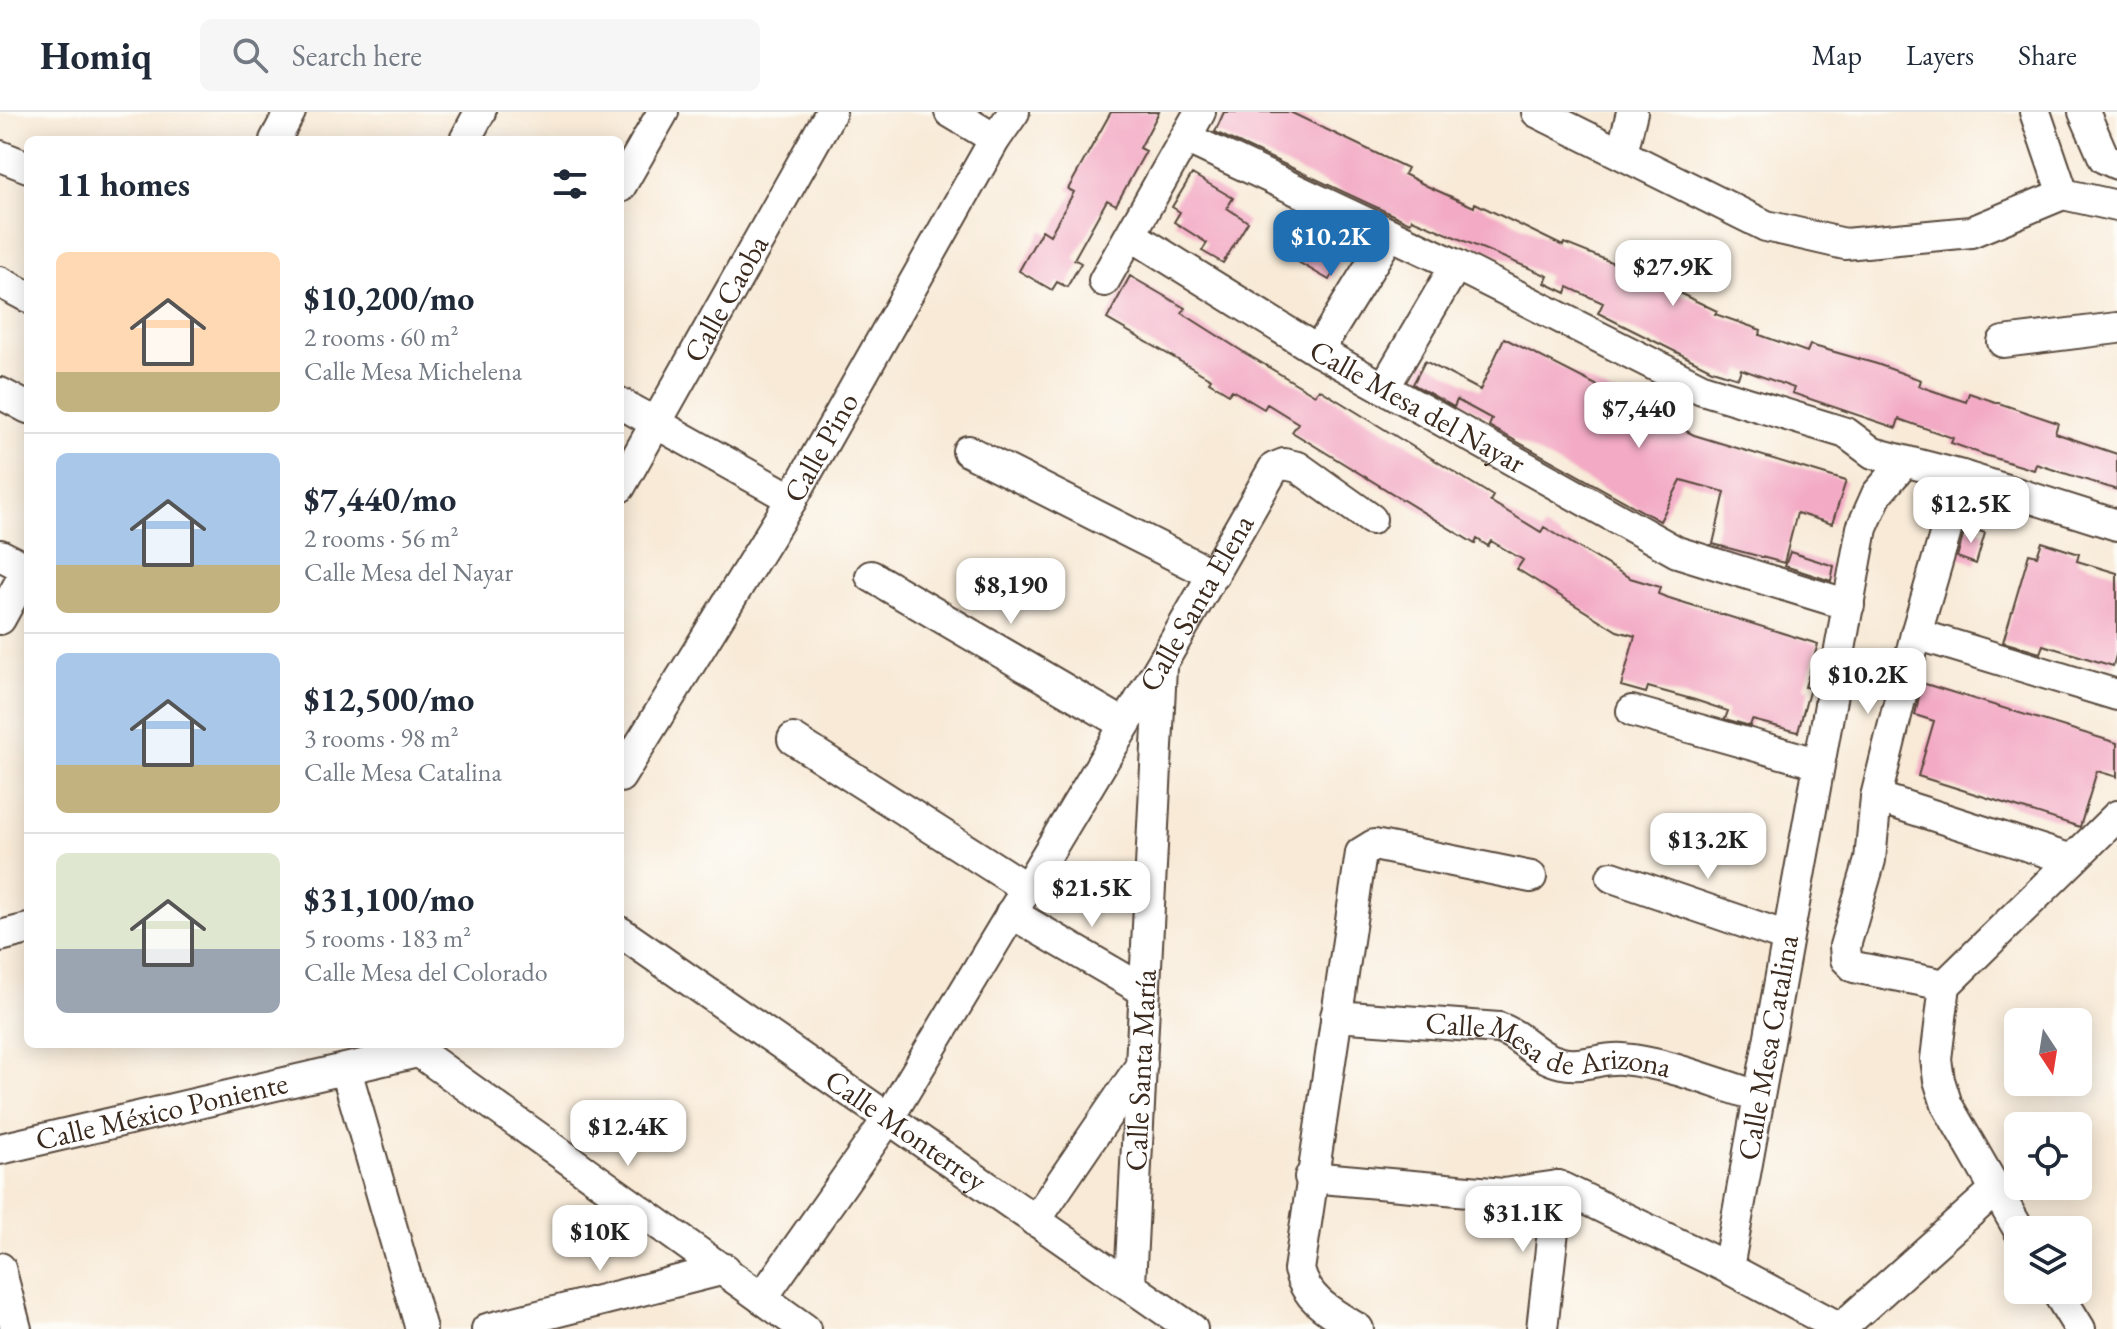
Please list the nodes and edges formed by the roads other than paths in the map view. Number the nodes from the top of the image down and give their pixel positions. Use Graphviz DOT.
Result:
graph roads {
  1 [pos="290,112"];
  2 [pos="480,112"];
  3 [pos="663,112"];
  4 [pos="831,112"];
  5 [pos="950,112"];
  6 [pos="1014,112"];
  7 [pos="1537,112"];
  8 [pos="1632,112"];
  9 [pos="2035,112"];
  10 [pos="2084,112"];
  11 [pos="1193,125"];
  12 [pos="277,136"];
  13 [pos="467,136"];
  14 [pos="995,139"];
  15 [pos="1622,153"];
  16 [pos="0,156"];
  17 [pos="2117,164"];
  18 [pos="24,165"];
  19 [pos="624,180"];
  20 [pos="2063,194"];
  21 [pos="2117,206"];
  22 [pos="1390,234"];
  23 [pos="1131,235"];
  24 [pos="1456,265"];
  25 [pos="1104,281"];
  26 [pos="0,282"];
  27 [pos="24,295"];
  28 [pos="2117,328"];
  29 [pos="2003,342"];
  30 [pos="1318,351"];
  31 [pos="1384,388"];
  32 [pos="0,393"];
  33 [pos="624,405"];
  34 [pos="24,406"];
  35 [pos="658,426"];
  36 [pos="968,451"];
  37 [pos="1904,463"];
  38 [pos="1962,476"];
  39 [pos="624,481"];
  40 [pos="792,499"];
  41 [pos="1371,519"];
  42 [pos="2117,525"];
  43 [pos="0,555"];
  44 [pos="24,567"];
  45 [pos="1214,575"];
  46 [pos="24,576"];
  47 [pos="871,576"];
  48 [pos="1849,605"];
  49 [pos="0,619"];
  50 [pos="1916,634"];
  51 [pos="1161,665"];
  52 [pos="2117,695"];
  53 [pos="1632,711"];
  54 [pos="1124,724"];
  55 [pos="793,739"];
  56 [pos="1817,763"];
  57 [pos="624,771"];
  58 [pos="1876,797"];
  59 [pos="2117,816"];
  60 [pos="2072,860"];
  61 [pos="1531,877"];
  62 [pos="1612,877"];
  63 [pos="1019,900"];
  64 [pos="24,930"];
  65 [pos="624,935"];
  66 [pos="0,936"];
  67 [pos="1787,937"];
  68 [pos="1945,985"];
  69 [pos="1145,991"];
  70 [pos="1336,1016"];
  71 [pos="414,1048"];
  72 [pos="418,1048"];
  73 [pos="1142,1064"];
  74 [pos="346,1070"];
  75 [pos="1758,1096"];
  76 [pos="888,1119"];
  77 [pos="0,1149"];
  78 [pos="1310,1177"];
  79 [pos="1558,1186"];
  80 [pos="1994,1191"];
  81 [pos="2010,1216"];
  82 [pos="1035,1221"];
  83 [pos="0,1268"];
  84 [pos="1728,1268"];
  85 [pos="725,1269"];
  86 [pos="1130,1284"];
  87 [pos="762,1298"];
  88 [pos="2065,1304"];
  89 [pos="16,1329"];
  90 [pos="421,1329"];
  91 [pos="487,1329"];
  92 [pos="805,1329"];
  93 [pos="1192,1329"];
  94 [pos="1358,1329"];
  95 [pos="1542,1329"];
  96 [pos="1842,1329"];
  97 [pos="2080,1329"];
  1 -- 12 [label="street"];
  2 -- 13 [label="street"];
  3 -- 19 [label="street"];
  4 -- 35 [label="street, Calle Caoba"];
  5 -- 14 [label="street"];
  6 -- 14 [label="street, Calle Pino"];
  7 -- 15 [label="street"];
  8 -- 15 [label="street"];
  9 -- 20 [label="street"];
  10 -- 17 [label="street"];
  11 -- 22 [label="street"];
  11 -- 23 [label="street"];
  14 -- 40 [label="street, Calle Pino"];
  15 -- 20 [label="street"];
  16 -- 18 [label="street"];
  20 -- 21 [label="street"];
  22 -- 24 [label="street"];
  22 -- 30 [label="street"];
  23 -- 25 [label="street"];
  23 -- 30 [label="street, Calle Mesa del Nayar"];
  24 -- 31 [label="street"];
  24 -- 37 [label="street"];
  26 -- 27 [label="street"];
  28 -- 29 [label="street"];
  30 -- 31 [label="street, Calle Mesa del Nayar"];
  31 -- 48 [label="street, Calle Mesa del Nayar"];
  32 -- 34 [label="street"];
  33 -- 35 [label="street"];
  35 -- 39 [label="street, Calle Caoba"];
  35 -- 40 [label="street"];
  36 -- 45 [label="street"];
  37 -- 38 [label="street"];
  37 -- 48 [label="street, Calle Mesa Catalina"];
  38 -- 42 [label="street"];
  38 -- 50 [label="street, Calle Mesa Catalina"];
  40 -- 57 [label="street, Calle Pino"];
  41 -- 45 [label="street, Calle Santa Elena"];
  43 -- 44 [label="street"];
  45 -- 51 [label="street, Calle Santa Elena"];
  46 -- 49 [label="street"];
  47 -- 54 [label="street, Calle Santa Elena"];
  48 -- 56 [label="street, Calle Mesa Catalina"];
  50 -- 52 [label="street"];
  50 -- 58 [label="street, Calle Mesa Catalina"];
  51 -- 54 [label="street, Calle Santa Elena"];
  51 -- 69 [label="street, Calle Santa María"];
  53 -- 56 [label="street"];
  54 -- 63 [label="street, Calle Santa Elena"];
  55 -- 63 [label="street"];
  56 -- 67 [label="street, Calle Mesa Catalina"];
  58 -- 60 [label="street"];
  58 -- 68 [label="street, Calle Mesa Catalina"];
  59 -- 60 [label="street"];
  60 -- 68 [label="street"];
  61 -- 70 [label="street"];
  62 -- 67 [label="street"];
  63 -- 69 [label="street"];
  63 -- 76 [label="street, Calle Santa Elena"];
  64 -- 66 [label="street"];
  65 -- 76 [label="street, Calle Monterrey"];
  67 -- 75 [label="street, Calle Mesa Catalina"];
  68 -- 80 [label="street"];
  69 -- 73 [label="street, Calle Santa María"];
  70 -- 75 [label="street, Calle Mesa de Arizona"];
  70 -- 78 [label="street"];
  71 -- 74 [label="street, Calle México Poniente"];
  72 -- 85 [label="street"];
  73 -- 82 [label="street"];
  73 -- 86 [label="street, Calle Santa María"];
  74 -- 77 [label="street, Calle México Poniente"];
  74 -- 90 [label="street"];
  75 -- 84 [label="street, Calle Mesa Catalina"];
  76 -- 82 [label="street, Calle Monterrey"];
  76 -- 87 [label="street, Calle Santa Elena"];
  78 -- 79 [label="street"];
  78 -- 94 [label="street"];
  79 -- 84 [label="street"];
  79 -- 95 [label="street"];
  80 -- 81 [label="street"];
  80 -- 96 [label="street"];
  82 -- 86 [label="street, Calle Monterrey"];
  83 -- 89 [label="street"];
  84 -- 96 [label="street"];
  85 -- 87 [label="street"];
  85 -- 91 [label="street"];
  86 -- 93 [label="street, Calle Monterrey"];
  87 -- 92 [label="street"];
  88 -- 97 [label="street"];
}
